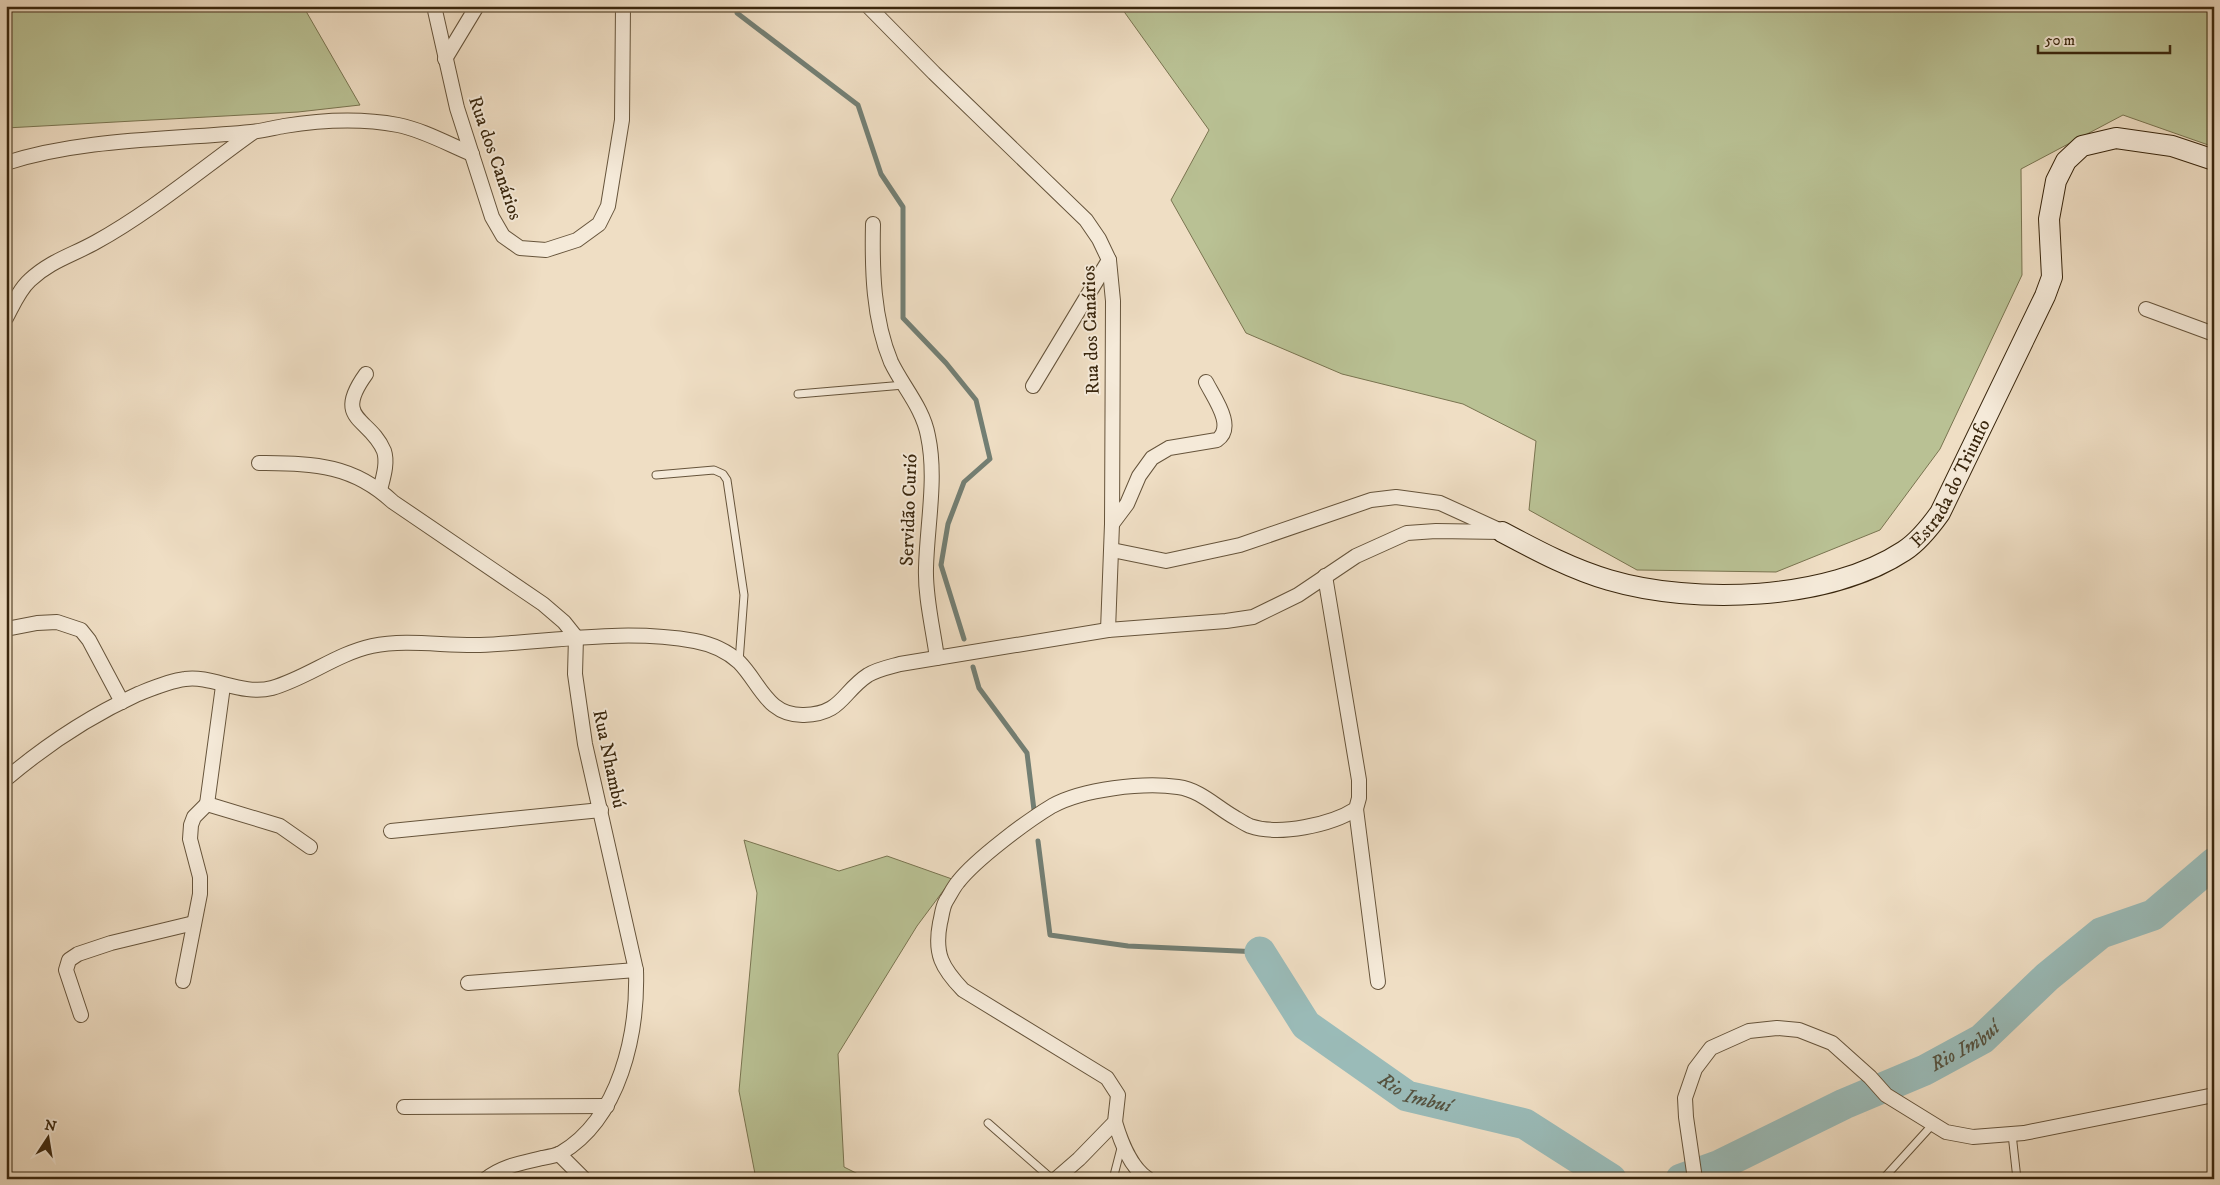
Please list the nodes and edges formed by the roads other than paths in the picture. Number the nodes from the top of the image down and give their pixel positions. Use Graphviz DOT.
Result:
graph roads {
  1 [pos="434,6"];
  2 [pos="477,6"];
  3 [pos="624,6"];
  4 [pos="868,6"];
  5 [pos="445,59"];
  6 [pos="253,132"];
  7 [pos="472,154"];
  8 [pos="2214,160"];
  9 [pos="6,163"];
  10 [pos="873,224"];
  11 [pos="1109,260"];
  12 [pos="2146,309"];
  13 [pos="6,318"];
  14 [pos="2214,334"];
  15 [pos="366,374"];
  16 [pos="1206,382"];
  17 [pos="905,385"];
  18 [pos="1033,386"];
  19 [pos="798,394"];
  20 [pos="258,463"];
  21 [pos="656,475"];
  22 [pos="380,490"];
  23 [pos="1112,524"];
  24 [pos="1502,532"];
  25 [pos="1112,550"];
  26 [pos="1325,576"];
  27 [pos="6,629"];
  28 [pos="1108,630"];
  29 [pos="576,637"];
  30 [pos="937,658"];
  31 [pos="739,662"];
  32 [pos="223,686"];
  33 [pos="122,702"];
  34 [pos="6,779"];
  35 [pos="207,804"];
  36 [pos="1356,809"];
  37 [pos="601,810"];
  38 [pos="391,831"];
  39 [pos="310,847"];
  40 [pos="194,923"];
  41 [pos="636,970"];
  42 [pos="183,981"];
  43 [pos="1378,982"];
  44 [pos="468,983"];
  45 [pos="80,1015"];
  46 [pos="2213,1097"];
  47 [pos="607,1106"];
  48 [pos="404,1108"];
  49 [pos="1115,1122"];
  50 [pos="988,1123"];
  51 [pos="1933,1124"];
  52 [pos="2012,1134"];
  53 [pos="1122,1143"];
  54 [pos="560,1154"];
  55 [pos="486,1179"];
  56 [pos="584,1179"];
  57 [pos="1052,1179"];
  58 [pos="1056,1179"];
  59 [pos="1114,1179"];
  60 [pos="1148,1179"];
  61 [pos="1695,1179"];
  62 [pos="1882,1179"];
  63 [pos="2017,1179"];
  1 -- 5 [label="street, Rua dos Canários"];
  2 -- 5 [label="street"];
  3 -- 7 [label="street, Rua dos Canários"];
  4 -- 11 [label="street, Rua dos Canários"];
  5 -- 7 [label="street, Rua dos Canários"];
  6 -- 7 [label="street"];
  6 -- 9 [label="street"];
  6 -- 13 [label="street"];
  8 -- 24 [label="street, Estrada do Triunfo"];
  10 -- 17 [label="street, Servidão Curió"];
  11 -- 18 [label="street"];
  11 -- 23 [label="street, Rua dos Canários"];
  12 -- 14 [label="street"];
  15 -- 22 [label="street"];
  16 -- 23 [label="street"];
  17 -- 19 [label="lane"];
  17 -- 30 [label="street, Servidão Curió"];
  20 -- 22 [label="street"];
  21 -- 31 [label="lane"];
  22 -- 29 [label="street"];
  23 -- 25 [label="street, Rua dos Canários"];
  24 -- 25 [label="street"];
  24 -- 26 [label="street"];
  25 -- 28 [label="street, Rua dos Canários"];
  26 -- 28 [label="street"];
  26 -- 36 [label="street"];
  27 -- 33 [label="street"];
  28 -- 30 [label="street"];
  29 -- 31 [label="street"];
  29 -- 32 [label="street"];
  29 -- 37 [label="street, Rua Nhambú"];
  30 -- 31 [label="street"];
  32 -- 33 [label="street"];
  32 -- 35 [label="street"];
  33 -- 34 [label="street"];
  35 -- 39 [label="street"];
  35 -- 40 [label="street"];
  36 -- 43 [label="street"];
  36 -- 49 [label="street"];
  37 -- 38 [label="street"];
  37 -- 41 [label="street, Rua Nhambú"];
  40 -- 42 [label="street"];
  40 -- 45 [label="street"];
  41 -- 44 [label="street"];
  41 -- 47 [label="street, Rua Nhambú"];
  46 -- 52 [label="street"];
  47 -- 48 [label="street"];
  47 -- 54 [label="street, Rua Nhambú"];
  49 -- 53 [label="street"];
  49 -- 58 [label="street"];
  50 -- 57 [label="lane"];
  51 -- 52 [label="street"];
  51 -- 61 [label="street"];
  51 -- 62 [label="lane"];
  52 -- 63 [label="lane"];
  53 -- 59 [label="lane"];
  53 -- 60 [label="street"];
  54 -- 55 [label="street, Rua Nhambú"];
  54 -- 56 [label="street"];
}
